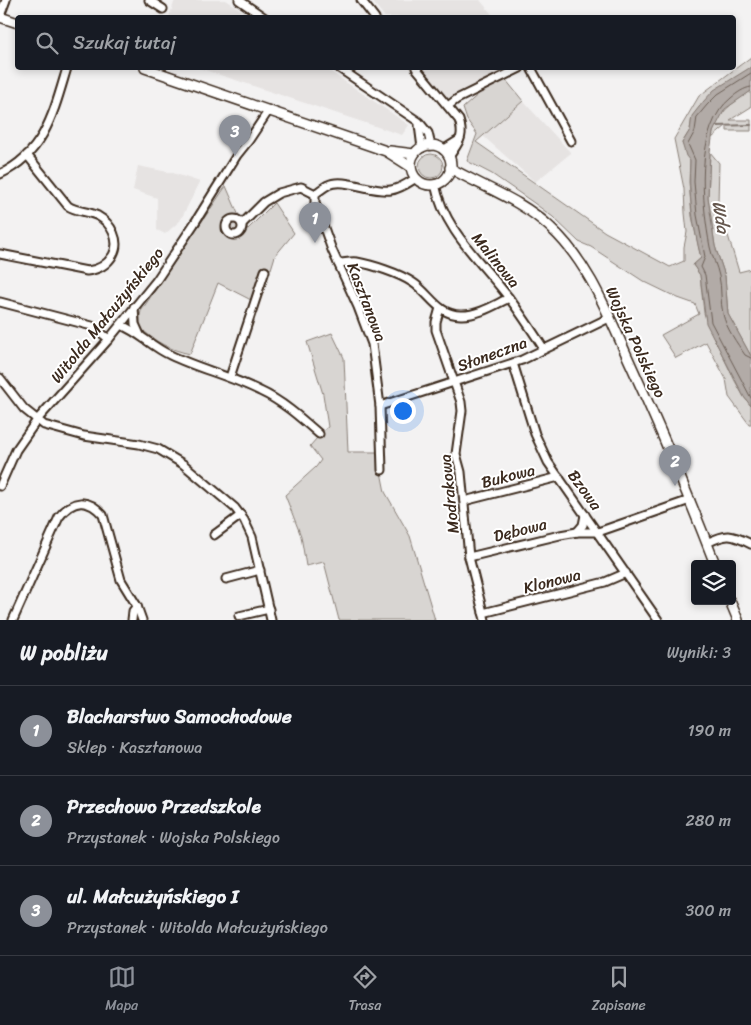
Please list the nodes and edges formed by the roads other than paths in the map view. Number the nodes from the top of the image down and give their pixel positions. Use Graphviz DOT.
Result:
graph roads {
  1 [pos="6,0"];
  2 [pos="149,0"];
  3 [pos="238,0"];
  4 [pos="361,0"];
  5 [pos="162,9"];
  6 [pos="260,15"];
  7 [pos="374,15"];
  8 [pos="0,17"];
  9 [pos="15,23"];
  10 [pos="66,70"];
  11 [pos="151,70"];
  12 [pos="342,70"];
  13 [pos="418,70"];
  14 [pos="516,70"];
  15 [pos="532,70"];
  16 [pos="448,106"];
  17 [pos="269,110"];
  18 [pos="571,141"];
  19 [pos="427,146"];
  20 [pos="386,151"];
  21 [pos="446,153"];
  22 [pos="414,154"];
  23 [pos="27,156"];
  24 [pos="411,166"];
  25 [pos="450,168"];
  26 [pos="0,174"];
  27 [pos="416,178"];
  28 [pos="446,178"];
  29 [pos="471,180"];
  30 [pos="435,184"];
  31 [pos="315,194"];
  32 [pos="242,224"];
  33 [pos="0,254"];
  34 [pos="338,263"];
  35 [pos="265,271"];
  36 [pos="509,298"];
  37 [pos="0,302"];
  38 [pos="134,308"];
  39 [pos="440,308"];
  40 [pos="610,318"];
  41 [pos="121,325"];
  42 [pos="142,337"];
  43 [pos="109,339"];
  44 [pos="544,349"];
  45 [pos="513,363"];
  46 [pos="230,377"];
  47 [pos="0,378"];
  48 [pos="454,382"];
  49 [pos="380,406"];
  50 [pos="37,420"];
  51 [pos="319,434"];
  52 [pos="382,470"];
  53 [pos="559,478"];
  54 [pos="0,486"];
  55 [pos="690,500"];
  56 [pos="464,501"];
  57 [pos="241,515"];
  58 [pos="585,515"];
  59 [pos="577,532"];
  60 [pos="598,532"];
  61 [pos="214,535"];
  62 [pos="707,543"];
  63 [pos="751,544"];
  64 [pos="469,557"];
  65 [pos="714,560"];
  66 [pos="260,570"];
  67 [pos="626,573"];
  68 [pos="226,579"];
  69 [pos="732,605"];
  70 [pos="137,606"];
  71 [pos="269,609"];
  72 [pos="239,616"];
  73 [pos="484,616"];
  74 [pos="13,620"];
  75 [pos="132,620"];
  76 [pos="142,620"];
  77 [pos="271,620"];
  78 [pos="658,620"];
  79 [pos="738,620"];
  1 -- 8 [label="street"];
  2 -- 5 [label="street"];
  3 -- 6 [label="street"];
  4 -- 7 [label="street"];
  8 -- 9 [label="street"];
  10 -- 23 [label="street"];
  11 -- 17 [label="street"];
  12 -- 19 [label="street"];
  13 -- 16 [label="street"];
  14 -- 16 [label="street"];
  15 -- 18 [label="street"];
  16 -- 21 [label="street"];
  17 -- 20 [label="street"];
  17 -- 38 [label="street, Witolda Małcużyńskiego"];
  19 -- 21 [label="street"];
  19 -- 22 [label="street"];
  20 -- 22 [label="street"];
  20 -- 24 [label="street"];
  21 -- 25 [label="street"];
  22 -- 24 [label="street"];
  23 -- 26 [label="street"];
  23 -- 33 [label="street"];
  24 -- 27 [label="street"];
  25 -- 28 [label="street"];
  25 -- 29 [label="street, Wojska Polskiego"];
  27 -- 30 [label="street"];
  27 -- 31 [label="street"];
  28 -- 29 [label="street, Wojska Polskiego"];
  28 -- 30 [label="street"];
  29 -- 40 [label="street, Wojska Polskiego"];
  30 -- 36 [label="street, Malinowa"];
  31 -- 32 [label="street"];
  31 -- 34 [label="street, Kasztanowa"];
  34 -- 39 [label="street"];
  34 -- 49 [label="street, Kasztanowa"];
  35 -- 46 [label="street"];
  36 -- 39 [label="street"];
  36 -- 44 [label="street, Malinowa"];
  37 -- 43 [label="street"];
  38 -- 41 [label="street, Witolda Małcużyńskiego"];
  38 -- 42 [label="street"];
  39 -- 48 [label="street, Modrakowa"];
  40 -- 44 [label="street, Słoneczna"];
  40 -- 55 [label="street, Wojska Polskiego"];
  41 -- 42 [label="street"];
  41 -- 43 [label="street, Witolda Małcużyńskiego"];
  42 -- 46 [label="street"];
  43 -- 50 [label="street, Witolda Małcużyńskiego"];
  44 -- 45 [label="street, Słoneczna"];
  45 -- 48 [label="street, Słoneczna"];
  45 -- 53 [label="street, Bzowa"];
  46 -- 51 [label="street"];
  47 -- 50 [label="street"];
  48 -- 49 [label="street, Słoneczna"];
  48 -- 56 [label="street, Modrakowa"];
  49 -- 52 [label="street, Kasztanowa"];
  50 -- 54 [label="street, Witolda Małcużyńskiego"];
  50 -- 57 [label="street"];
  53 -- 56 [label="street, Bukowa"];
  53 -- 58 [label="street, Bzowa"];
  55 -- 60 [label="street, Dębowa"];
  55 -- 62 [label="street, Wojska Polskiego"];
  56 -- 64 [label="street, Modrakowa"];
  57 -- 61 [label="street"];
  57 -- 66 [label="street"];
  58 -- 59 [label="street"];
  58 -- 60 [label="street, Bzowa"];
  59 -- 60 [label="street, Dębowa"];
  59 -- 64 [label="street, Dębowa"];
  60 -- 67 [label="street, Bzowa"];
  62 -- 63 [label="street"];
  62 -- 65 [label="street, Wojska Polskiego"];
  64 -- 73 [label="street, Modrakowa"];
  66 -- 68 [label="street"];
  66 -- 71 [label="street"];
  67 -- 73 [label="street, Klonowa"];
  67 -- 78 [label="street, Bzowa"];
  69 -- 79 [label="street"];
  70 -- 74 [label="street"];
  70 -- 75 [label="street"];
  70 -- 76 [label="street"];
  71 -- 72 [label="street"];
  71 -- 77 [label="street"];
}
